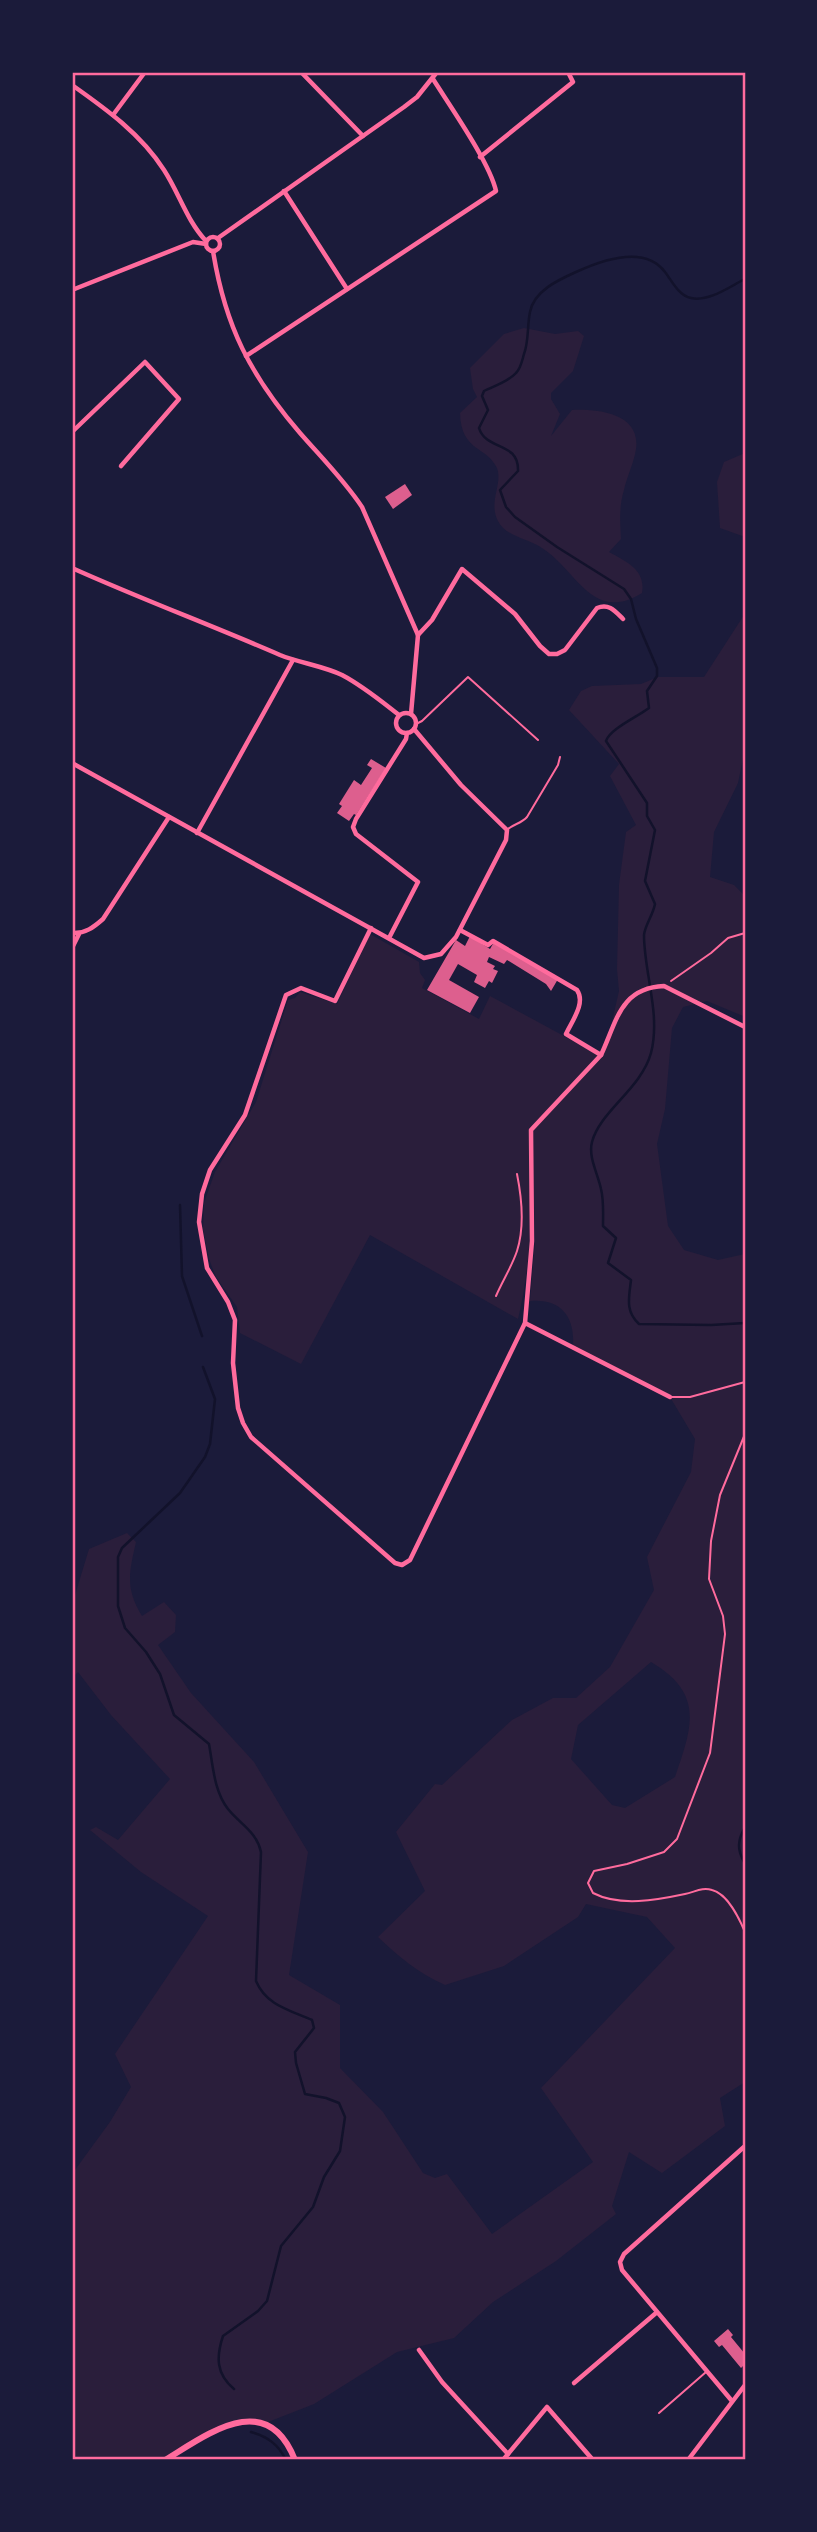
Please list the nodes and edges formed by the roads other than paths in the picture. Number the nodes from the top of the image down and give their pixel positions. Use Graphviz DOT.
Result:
graph roads {
  1 [pos="145,72"];
  2 [pos="302,72"];
  3 [pos="437,72"];
  4 [pos="568,72"];
  5 [pos="433,79"];
  6 [pos="72,85"];
  7 [pos="113,115"];
  8 [pos="363,136"];
  9 [pos="480,157"];
  10 [pos="284,191"];
  11 [pos="218,238"];
  12 [pos="206,242"];
  13 [pos="213,251"];
  14 [pos="347,289"];
  15 [pos="72,290"];
  16 [pos="246,356"];
  17 [pos="72,432"];
  18 [pos="121,466"];
  19 [pos="72,568"];
  20 [pos="623,619"];
  21 [pos="418,635"];
  22 [pos="293,660"];
  23 [pos="411,714"];
  24 [pos="399,715"];
  25 [pos="415,727"];
  26 [pos="407,733"];
  27 [pos="538,740"];
  28 [pos="555,756"];
  29 [pos="72,763"];
  30 [pos="169,817"];
  31 [pos="507,830"];
  32 [pos="197,833"];
  33 [pos="371,928"];
  34 [pos="460,930"];
  35 [pos="72,933"];
  36 [pos="79,934"];
  37 [pos="389,938"];
  38 [pos="72,948"];
  39 [pos="745,1027"];
  40 [pos="601,1055"];
  41 [pos="525,1323"];
  42 [pos="745,1382"];
  43 [pos="670,1397"];
  44 [pos="745,1434"];
  45 [pos="745,1932"];
  46 [pos="745,2146"];
  47 [pos="656,2313"];
  48 [pos="419,2350"];
  49 [pos="706,2371"];
  50 [pos="574,2384"];
  51 [pos="745,2385"];
  52 [pos="732,2401"];
  53 [pos="659,2413"];
  54 [pos="508,2454"];
  55 [pos="165,2460"];
  56 [pos="295,2460"];
  57 [pos="503,2460"];
  58 [pos="593,2460"];
  59 [pos="688,2460"];
  1 -- 7 [label="street"];
  2 -- 8 [label="street"];
  3 -- 5 [label="street"];
  4 -- 9 [label="street"];
  5 -- 8 [label="street"];
  5 -- 9 [label="street"];
  6 -- 7 [label="street"];
  7 -- 12 [label="street"];
  8 -- 10 [label="street"];
  9 -- 14 [label="street"];
  10 -- 11 [label="street"];
  10 -- 14 [label="street"];
  11 -- 12 [label="street"];
  11 -- 13 [label="street"];
  12 -- 13 [label="street"];
  12 -- 15 [label="street"];
  13 -- 16 [label="street"];
  14 -- 16 [label="street"];
  16 -- 21 [label="street"];
  17 -- 18 [label="street"];
  19 -- 22 [label="street"];
  20 -- 21 [label="street"];
  21 -- 23 [label="street"];
  22 -- 24 [label="street"];
  22 -- 32 [label="street"];
  23 -- 24 [label="street"];
  23 -- 25 [label="street"];
  24 -- 26 [label="street"];
  25 -- 26 [label="street"];
  25 -- 27 [label="lane"];
  25 -- 31 [label="street"];
  26 -- 37 [label="street"];
  28 -- 31 [label="lane"];
  29 -- 30 [label="street"];
  30 -- 32 [label="street"];
  30 -- 36 [label="street"];
  31 -- 34 [label="street"];
  32 -- 33 [label="street"];
  33 -- 37 [label="street"];
  33 -- 41 [label="street"];
  34 -- 37 [label="street"];
  34 -- 40 [label="street"];
  35 -- 36 [label="street"];
  36 -- 38 [label="street"];
  39 -- 40 [label="street"];
  40 -- 41 [label="street"];
  41 -- 43 [label="street"];
  42 -- 43 [label="lane"];
  44 -- 45 [label="lane"];
  46 -- 47 [label="street"];
  47 -- 49 [label="street"];
  47 -- 50 [label="street"];
  48 -- 54 [label="street"];
  49 -- 52 [label="street"];
  49 -- 53 [label="lane"];
  51 -- 52 [label="street"];
  52 -- 59 [label="street"];
  54 -- 57 [label="street"];
  54 -- 58 [label="street"];
  55 -- 56 [label="main road"];
}
